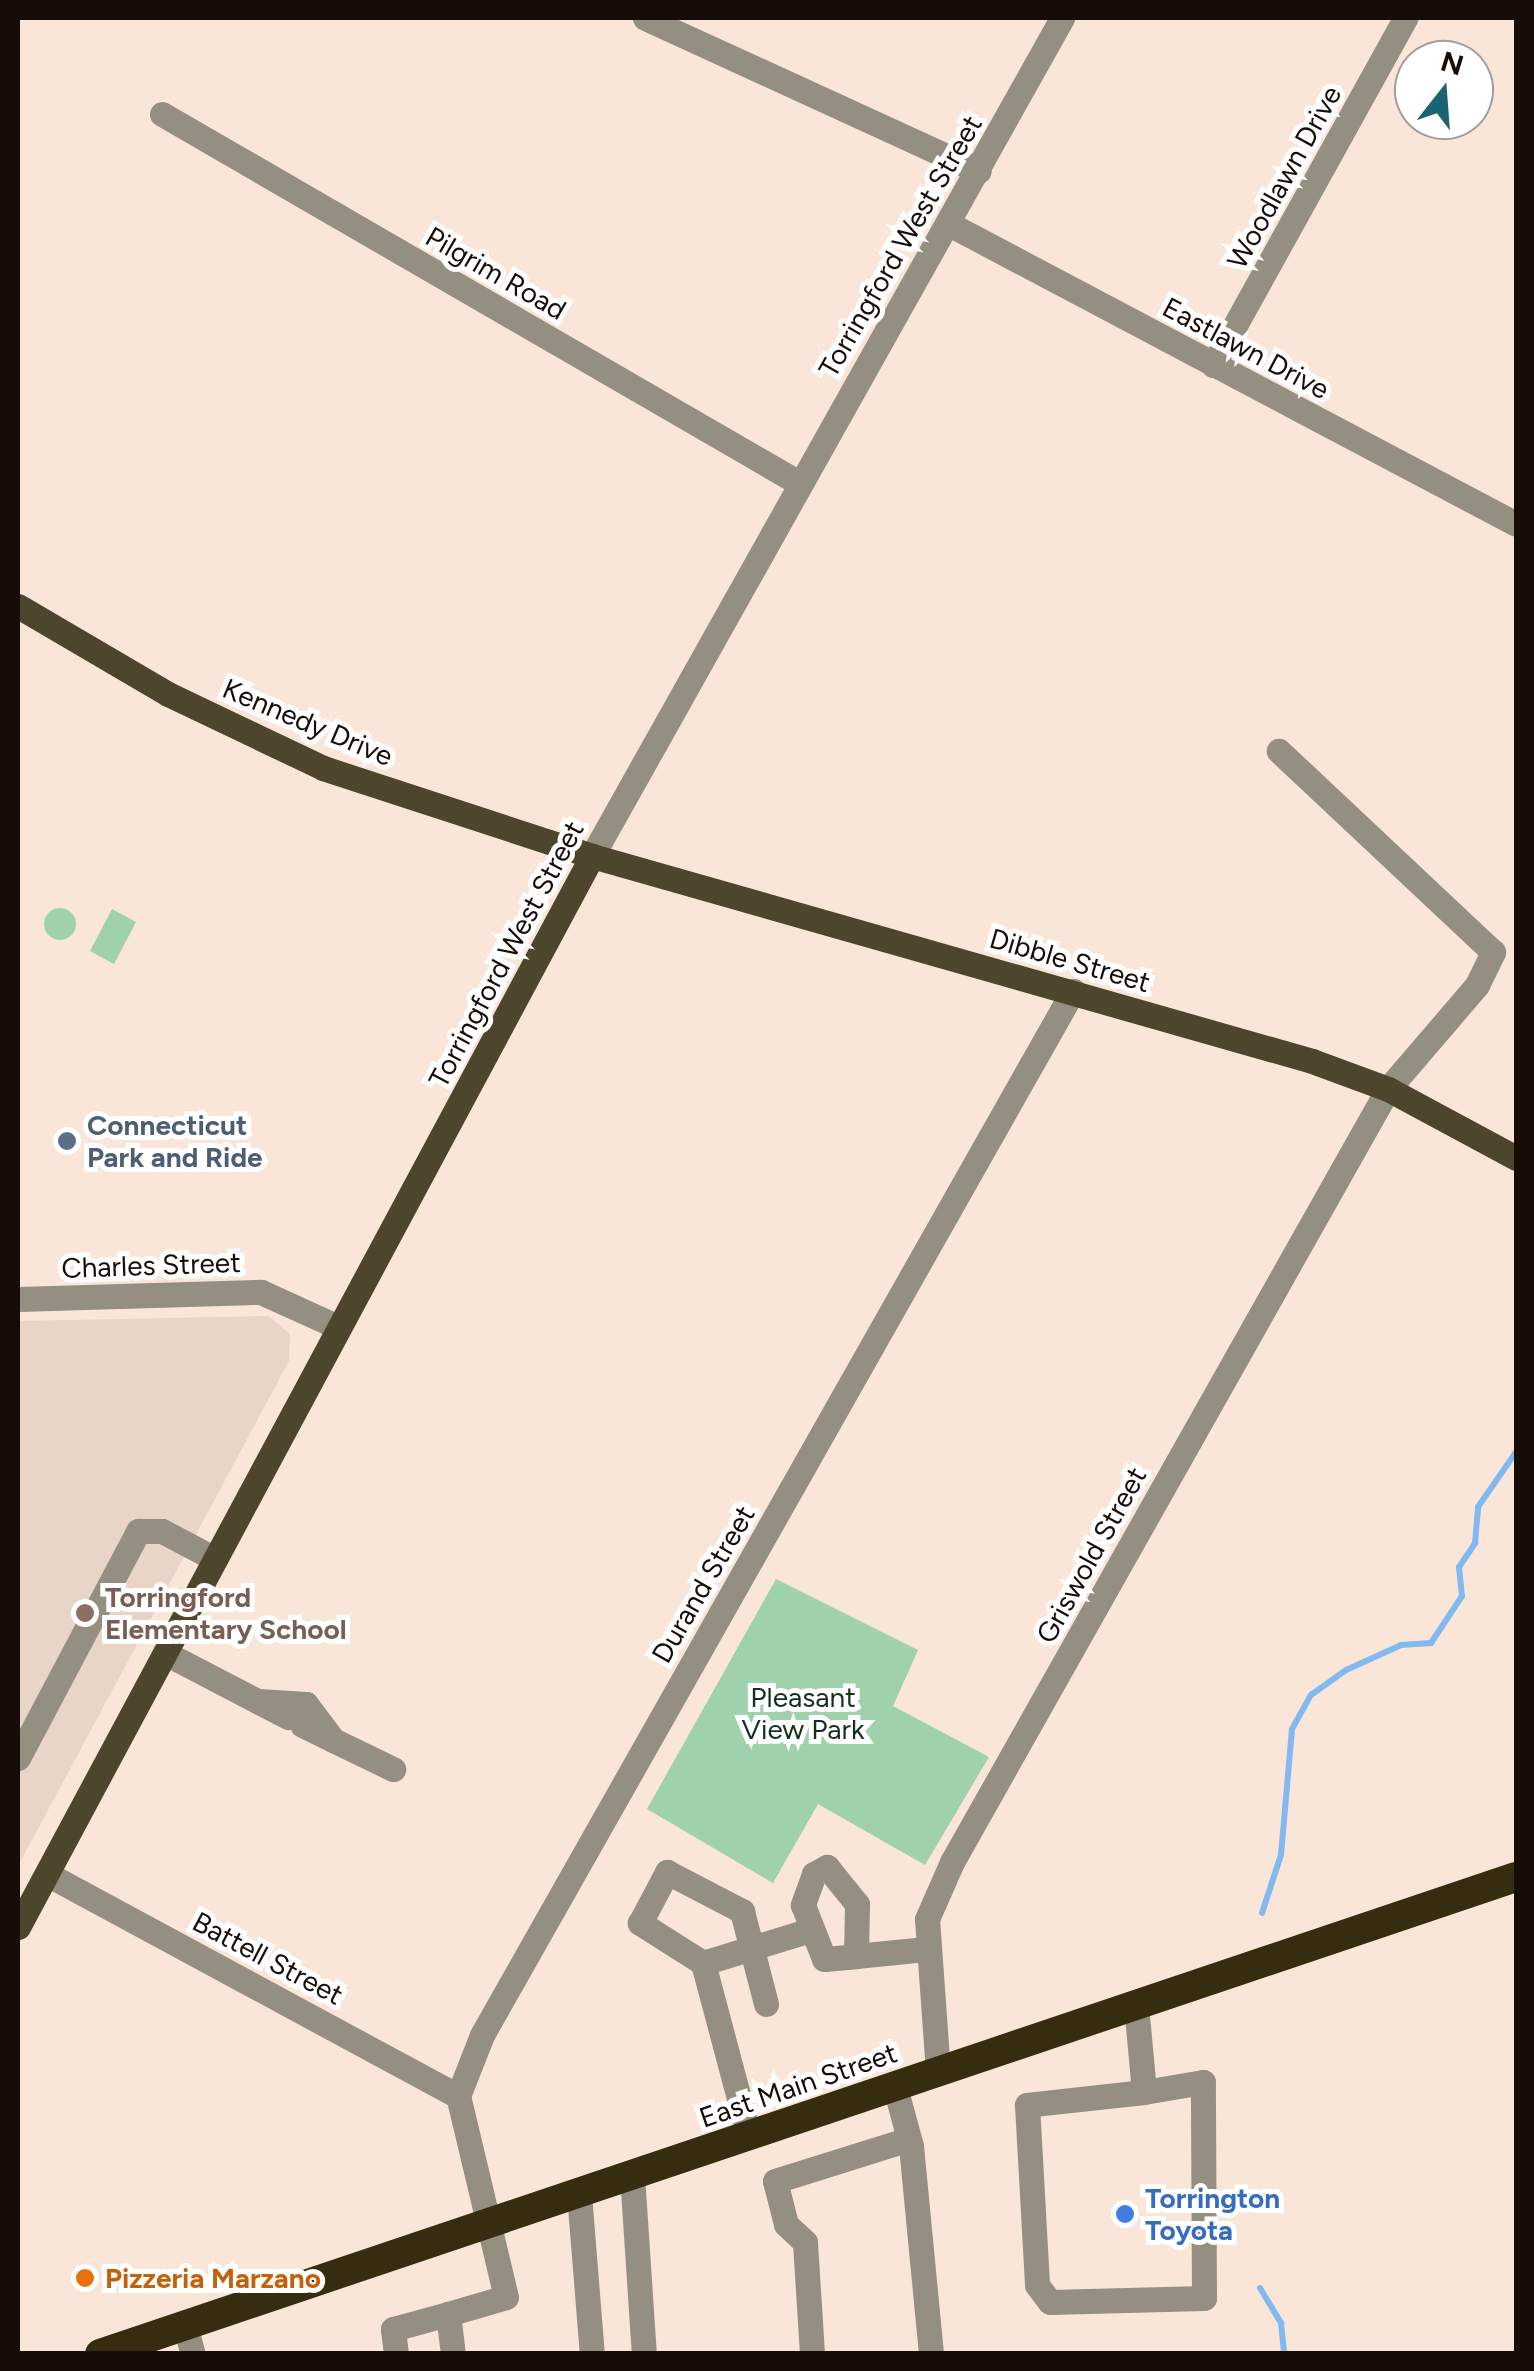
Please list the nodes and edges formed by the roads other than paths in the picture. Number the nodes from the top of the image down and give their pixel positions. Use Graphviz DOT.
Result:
graph roads {
  1 [pos="645,18"];
  2 [pos="1062,18"];
  3 [pos="1405,18"];
  4 [pos="162,114"];
  5 [pos="979,171"];
  6 [pos="948,224"];
  7 [pos="1213,366"];
  8 [pos="799,483"];
  9 [pos="1516,524"];
  10 [pos="18,606"];
  11 [pos="1279,751"];
  12 [pos="592,856"];
  13 [pos="1073,991"];
  14 [pos="1388,1088"];
  15 [pos="1516,1158"];
  16 [pos="18,1299"];
  17 [pos="338,1328"];
  18 [pos="215,1559"];
  19 [pos="165,1653"];
  20 [pos="255,1701"];
  21 [pos="333,1740"];
  22 [pos="18,1758"];
  23 [pos="393,1769"];
  24 [pos="48,1874"];
  25 [pos="1516,1877"];
  26 [pos="18,1927"];
  27 [pos="807,1931"];
  28 [pos="749,1946"];
  29 [pos="926,1949"];
  30 [pos="856,1956"];
  31 [pos="703,1963"];
  32 [pos="766,2004"];
  33 [pos="1136,2006"];
  34 [pos="938,2072"];
  35 [pos="895,2086"];
  36 [pos="1144,2092"];
  37 [pos="458,2096"];
  38 [pos="749,2136"];
  39 [pos="909,2139"];
  40 [pos="632,2176"];
  41 [pos="579,2194"];
  42 [pos="488,2224"];
  43 [pos="448,2314"];
  44 [pos="189,2339"];
  45 [pos="100,2354"];
  46 [pos="396,2354"];
  47 [pos="453,2354"];
  48 [pos="592,2354"];
  49 [pos="644,2354"];
  50 [pos="812,2354"];
  51 [pos="931,2354"];
  1 -- 5 [label="street"];
  2 -- 5 [label="street, Torringford West Street"];
  3 -- 7 [label="street, Woodlawn Drive"];
  4 -- 8 [label="street, Pilgrim Road"];
  5 -- 6 [label="street, Torringford West Street"];
  6 -- 7 [label="street, Eastlawn Drive"];
  6 -- 8 [label="street, Torringford West Street"];
  7 -- 9 [label="street, Eastlawn Drive"];
  8 -- 12 [label="street, Torringford West Street"];
  10 -- 12 [label="main road, Kennedy Drive"];
  11 -- 14 [label="street, Griswold Street"];
  12 -- 13 [label="main road, Dibble Street"];
  12 -- 17 [label="main road, Torringford West Street"];
  13 -- 14 [label="main road, Dibble Street"];
  13 -- 37 [label="street, Durand Street"];
  14 -- 15 [label="main road, Dibble Street"];
  14 -- 29 [label="street, Griswold Street"];
  16 -- 17 [label="street, Charles Street"];
  17 -- 18 [label="main road, Torringford West Street"];
  18 -- 19 [label="main road, Torringford West Street"];
  18 -- 22 [label="street"];
  19 -- 20 [label="street"];
  19 -- 24 [label="main road, Torringford West Street"];
  20 -- 21 [label="street"];
  20 -- 21 [label="street"];
  21 -- 23 [label="street"];
  24 -- 26 [label="main road, Torringford West Street"];
  24 -- 37 [label="street, Battell Street"];
  25 -- 33 [label="highway, East Main Street"];
  27 -- 28 [label="street"];
  27 -- 30 [label="street"];
  27 -- 30 [label="street"];
  28 -- 31 [label="street"];
  28 -- 31 [label="street"];
  28 -- 32 [label="street"];
  29 -- 30 [label="street"];
  29 -- 34 [label="street, Griswold Street"];
  31 -- 38 [label="street"];
  33 -- 34 [label="highway, East Main Street"];
  33 -- 36 [label="street"];
  34 -- 35 [label="highway, East Main Street"];
  35 -- 38 [label="highway, East Main Street"];
  35 -- 39 [label="street"];
  36 -- 36 [label="street"];
  37 -- 42 [label="street"];
  38 -- 40 [label="highway, East Main Street"];
  39 -- 50 [label="street"];
  39 -- 51 [label="street"];
  40 -- 41 [label="highway, East Main Street"];
  40 -- 49 [label="street"];
  41 -- 42 [label="highway, East Main Street"];
  41 -- 48 [label="street"];
  42 -- 43 [label="street"];
  42 -- 44 [label="highway, East Main Street"];
  43 -- 46 [label="street"];
  43 -- 47 [label="street"];
  44 -- 45 [label="highway, East Main Street"];
}
